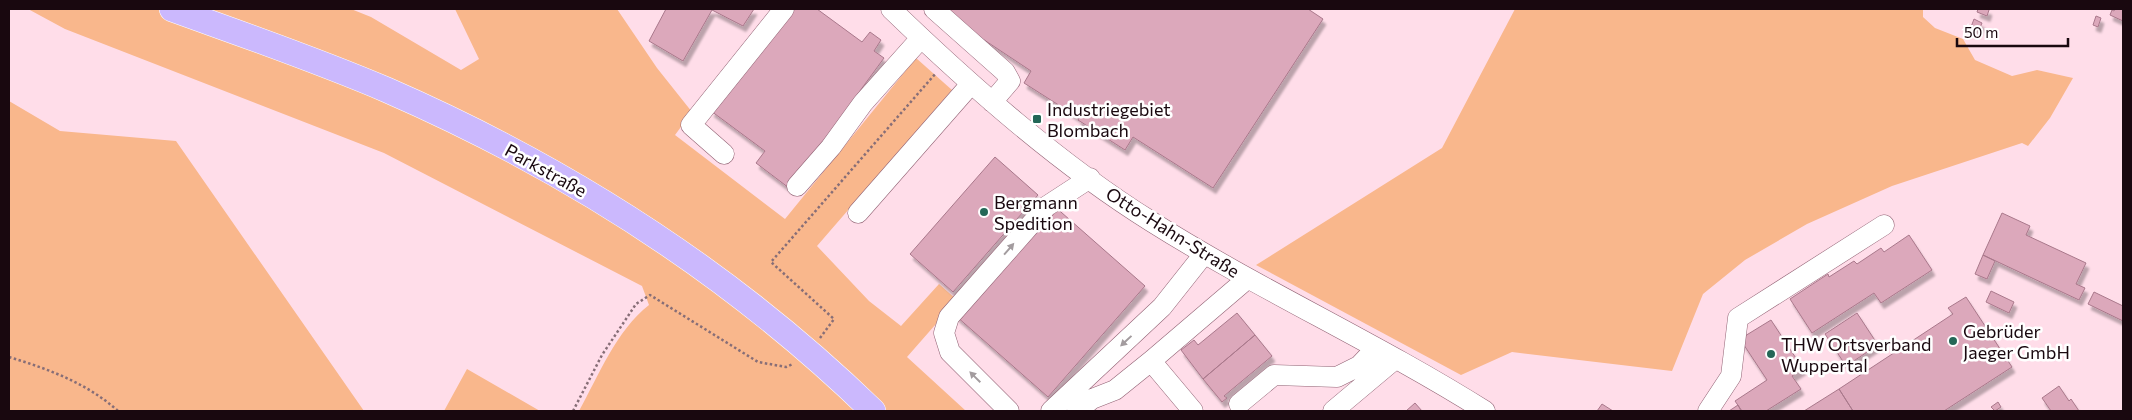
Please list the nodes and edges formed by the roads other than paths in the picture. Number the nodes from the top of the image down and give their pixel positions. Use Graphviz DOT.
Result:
graph roads {
  1 [pos="172,9"];
  2 [pos="784,9"];
  3 [pos="892,9"];
  4 [pos="934,9"];
  5 [pos="921,38"];
  6 [pos="971,84"];
  7 [pos="992,102"];
  8 [pos="724,154"];
  9 [pos="1090,178"];
  10 [pos="797,186"];
  11 [pos="858,213"];
  12 [pos="1884,225"];
  13 [pos="1204,254"];
  14 [pos="1248,279"];
  15 [pos="1375,349"];
  16 [pos="1395,359"];
  17 [pos="1151,360"];
  18 [pos="1239,404"];
  19 [pos="873,411"];
  20 [pos="1009,411"];
  21 [pos="1051,411"];
  22 [pos="1077,411"];
  23 [pos="1193,411"];
  24 [pos="1333,411"];
  25 [pos="1485,411"];
  26 [pos="1708,411"];
  1 -- 19 [label="main road, Parkstraße"];
  2 -- 8 [label="street"];
  3 -- 5 [label="street, Otto-Hahn-Straße"];
  4 -- 7 [label="street"];
  5 -- 6 [label="street, Otto-Hahn-Straße"];
  5 -- 10 [label="street"];
  6 -- 7 [label="street, Otto-Hahn-Straße"];
  6 -- 11 [label="street"];
  7 -- 9 [label="street, Otto-Hahn-Straße"];
  9 -- 13 [label="street, Otto-Hahn-Straße"];
  20 -- 9 [label="street, one-way"];
  12 -- 26 [label="street"];
  13 -- 14 [label="street, Otto-Hahn-Straße"];
  13 -- 21 [label="street, one-way"];
  14 -- 15 [label="street, Otto-Hahn-Straße"];
  14 -- 17 [label="street"];
  15 -- 16 [label="street, Otto-Hahn-Straße"];
  15 -- 18 [label="street"];
  16 -- 24 [label="street"];
  16 -- 25 [label="street, Otto-Hahn-Straße"];
  17 -- 22 [label="street"];
  17 -- 23 [label="street"];
}
